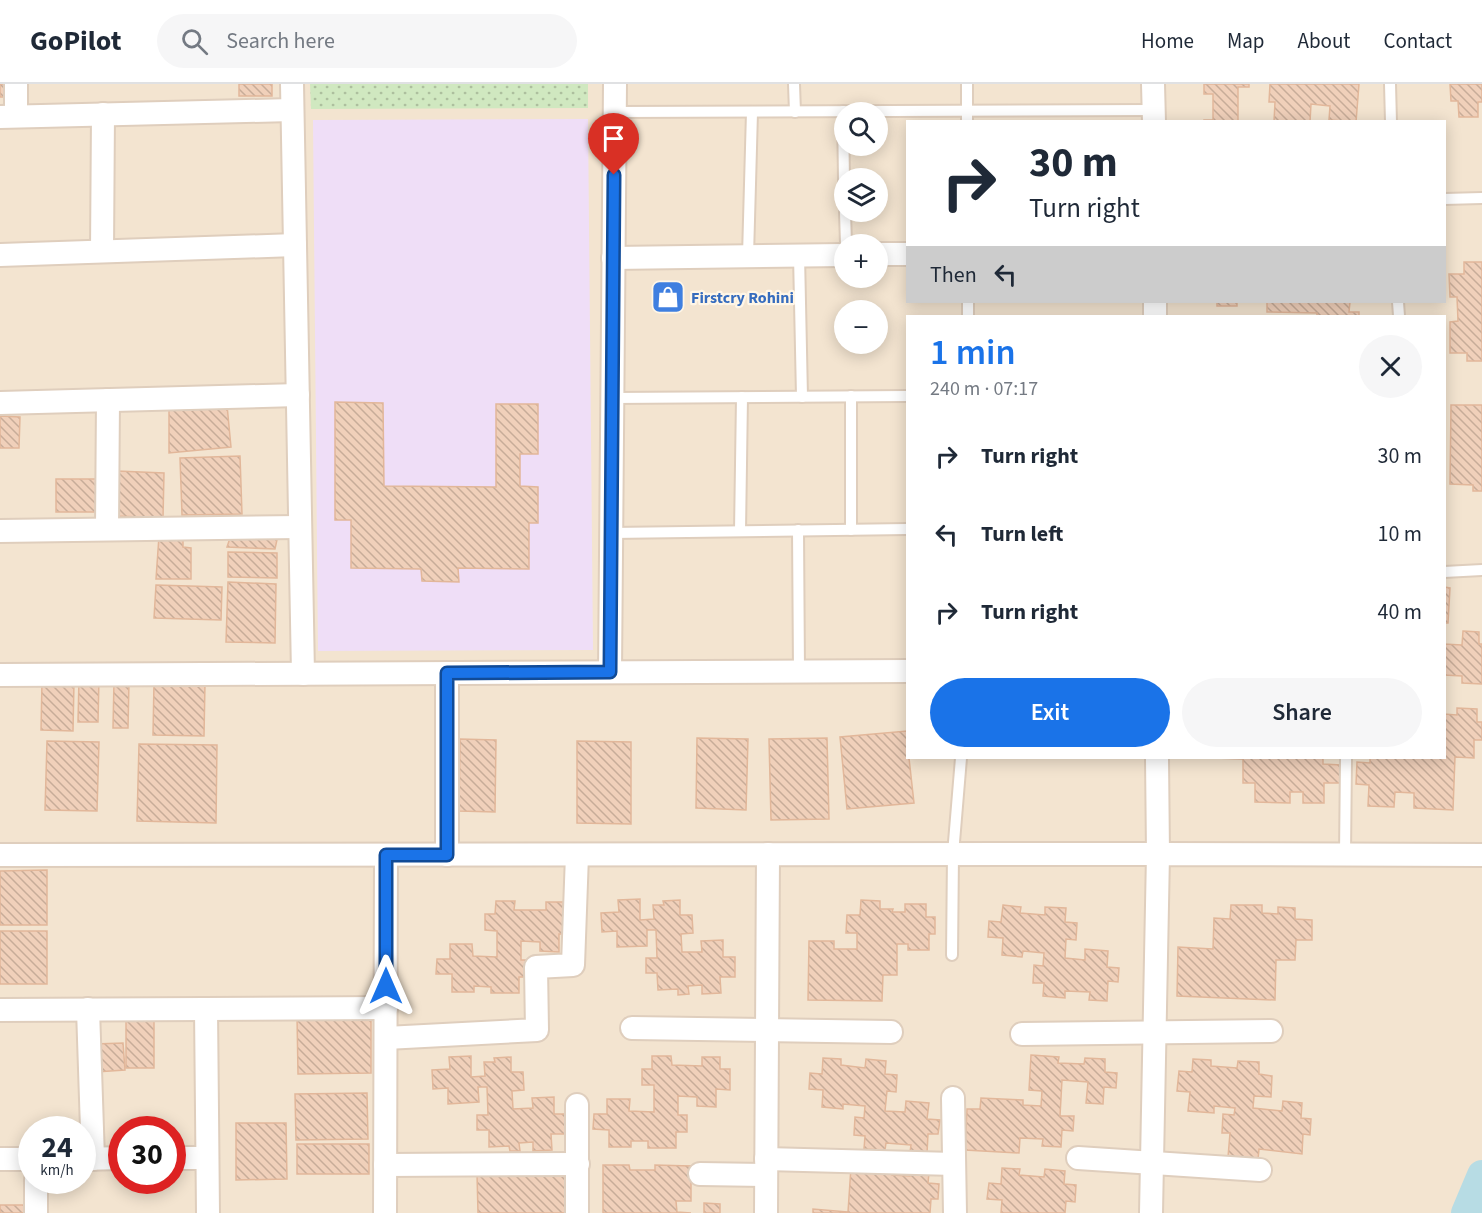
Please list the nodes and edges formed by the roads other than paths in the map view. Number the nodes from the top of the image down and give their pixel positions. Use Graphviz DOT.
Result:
graph roads {
  1 [pos="16,84"];
  2 [pos="292,84"];
  3 [pos="615,84"];
  4 [pos="794,84"];
  5 [pos="968,84"];
  6 [pos="1153,84"];
  7 [pos="1390,84"];
  8 [pos="292,110"];
  9 [pos="834,111"];
  10 [pos="615,112"];
  11 [pos="752,112"];
  12 [pos="795,112"];
  13 [pos="888,113"];
  14 [pos="103,114"];
  15 [pos="968,116"];
  16 [pos="1154,116"];
  17 [pos="8,117"];
  18 [pos="1391,120"];
  19 [pos="1482,198"];
  20 [pos="1446,199"];
  21 [pos="295,245"];
  22 [pos="102,251"];
  23 [pos="888,254"];
  24 [pos="906,254"];
  25 [pos="0,255"];
  26 [pos="799,255"];
  27 [pos="834,255"];
  28 [pos="748,256"];
  29 [pos="614,258"];
  30 [pos="298,395"];
  31 [pos="851,396"];
  32 [pos="906,396"];
  33 [pos="742,397"];
  34 [pos="802,397"];
  35 [pos="612,398"];
  36 [pos="108,400"];
  37 [pos="0,403"];
  38 [pos="300,527"];
  39 [pos="107,529"];
  40 [pos="906,529"];
  41 [pos="798,530"];
  42 [pos="851,530"];
  43 [pos="0,531"];
  44 [pos="740,531"];
  45 [pos="611,532"];
  46 [pos="1482,570"];
  47 [pos="1446,572"];
  48 [pos="906,671"];
  49 [pos="610,672"];
  50 [pos="800,672"];
  51 [pos="447,673"];
  52 [pos="303,674"];
  53 [pos="0,675"];
  54 [pos="961,759"];
  55 [pos="1157,759"];
  56 [pos="1346,759"];
  57 [pos="953,854"];
  58 [pos="1158,854"];
  59 [pos="0,855"];
  60 [pos="386,855"];
  61 [pos="447,855"];
  62 [pos="577,855"];
  63 [pos="768,855"];
  64 [pos="1345,855"];
  65 [pos="1482,855"];
  66 [pos="952,955"];
  67 [pos="386,1008"];
  68 [pos="88,1009"];
  69 [pos="206,1009"];
  70 [pos="0,1010"];
  71 [pos="632,1029"];
  72 [pos="767,1030"];
  73 [pos="1271,1031"];
  74 [pos="891,1032"];
  75 [pos="1155,1033"];
  76 [pos="1022,1034"];
  77 [pos="386,1038"];
  78 [pos="954,1098"];
  79 [pos="577,1106"];
  80 [pos="88,1116"];
  81 [pos="186,1158"];
  82 [pos="207,1158"];
  83 [pos="1078,1158"];
  84 [pos="0,1159"];
  85 [pos="18,1159"];
  86 [pos="1152,1163"];
  87 [pos="578,1164"];
  88 [pos="954,1164"];
  89 [pos="385,1165"];
  90 [pos="766,1167"];
  91 [pos="1260,1170"];
  92 [pos="700,1174"];
  93 [pos="36,1194"];
  94 [pos="36,1213"];
  95 [pos="207,1213"];
  96 [pos="385,1213"];
  97 [pos="577,1213"];
  98 [pos="766,1213"];
  99 [pos="955,1213"];
  100 [pos="1151,1213"];
  1 -- 17 [label="street"];
  2 -- 8 [label="street"];
  3 -- 10 [label="street"];
  4 -- 12 [label="lane"];
  5 -- 15 [label="lane"];
  6 -- 16 [label="street"];
  7 -- 18 [label="lane"];
  8 -- 14 [label="street"];
  8 -- 21 [label="street"];
  9 -- 12 [label="lane"];
  10 -- 11 [label="lane"];
  10 -- 29 [label="street"];
  11 -- 12 [label="lane"];
  11 -- 28 [label="lane"];
  13 -- 15 [label="lane"];
  14 -- 17 [label="street"];
  14 -- 22 [label="street"];
  15 -- 16 [label="lane"];
  19 -- 20 [label="lane"];
  21 -- 22 [label="street"];
  21 -- 30 [label="street"];
  22 -- 25 [label="street"];
  23 -- 24 [label="street"];
  26 -- 27 [label="street"];
  26 -- 28 [label="street"];
  26 -- 34 [label="lane"];
  28 -- 29 [label="street"];
  29 -- 35 [label="street"];
  30 -- 36 [label="street"];
  30 -- 38 [label="street"];
  31 -- 32 [label="lane"];
  31 -- 34 [label="lane"];
  31 -- 42 [label="lane"];
  33 -- 34 [label="lane"];
  33 -- 35 [label="lane"];
  33 -- 44 [label="lane"];
  35 -- 45 [label="street"];
  36 -- 37 [label="street"];
  36 -- 39 [label="street"];
  38 -- 39 [label="street"];
  38 -- 52 [label="street"];
  39 -- 43 [label="street"];
  40 -- 42 [label="lane"];
  41 -- 42 [label="lane"];
  41 -- 44 [label="lane"];
  41 -- 50 [label="lane"];
  44 -- 45 [label="lane"];
  45 -- 49 [label="street"];
  46 -- 47 [label="lane"];
  48 -- 50 [label="street"];
  49 -- 50 [label="street"];
  49 -- 51 [label="street"];
  51 -- 52 [label="street"];
  51 -- 61 [label="street"];
  52 -- 53 [label="street"];
  54 -- 57 [label="lane"];
  55 -- 58 [label="street"];
  56 -- 64 [label="lane"];
  57 -- 58 [label="street"];
  57 -- 63 [label="street"];
  57 -- 66 [label="lane"];
  58 -- 64 [label="street"];
  58 -- 75 [label="street"];
  59 -- 60 [label="street"];
  60 -- 61 [label="street"];
  60 -- 67 [label="street"];
  61 -- 62 [label="street"];
  62 -- 63 [label="street"];
  62 -- 77 [label="street"];
  63 -- 72 [label="street"];
  64 -- 65 [label="street"];
  67 -- 69 [label="street"];
  67 -- 77 [label="street"];
  68 -- 69 [label="street"];
  68 -- 70 [label="street"];
  68 -- 80 [label="street"];
  69 -- 82 [label="street"];
  71 -- 72 [label="street"];
  72 -- 74 [label="street"];
  72 -- 90 [label="street"];
  73 -- 75 [label="street"];
  75 -- 76 [label="street"];
  75 -- 86 [label="street"];
  77 -- 89 [label="street"];
  78 -- 88 [label="street"];
  79 -- 87 [label="street"];
  81 -- 82 [label="street"];
  82 -- 95 [label="street"];
  83 -- 86 [label="street"];
  84 -- 85 [label="street"];
  86 -- 91 [label="street"];
  86 -- 100 [label="street"];
  87 -- 89 [label="street"];
  87 -- 97 [label="street"];
  88 -- 90 [label="street"];
  88 -- 99 [label="street"];
  89 -- 96 [label="street"];
  90 -- 92 [label="street"];
  90 -- 98 [label="street"];
  93 -- 94 [label="street"];
}
